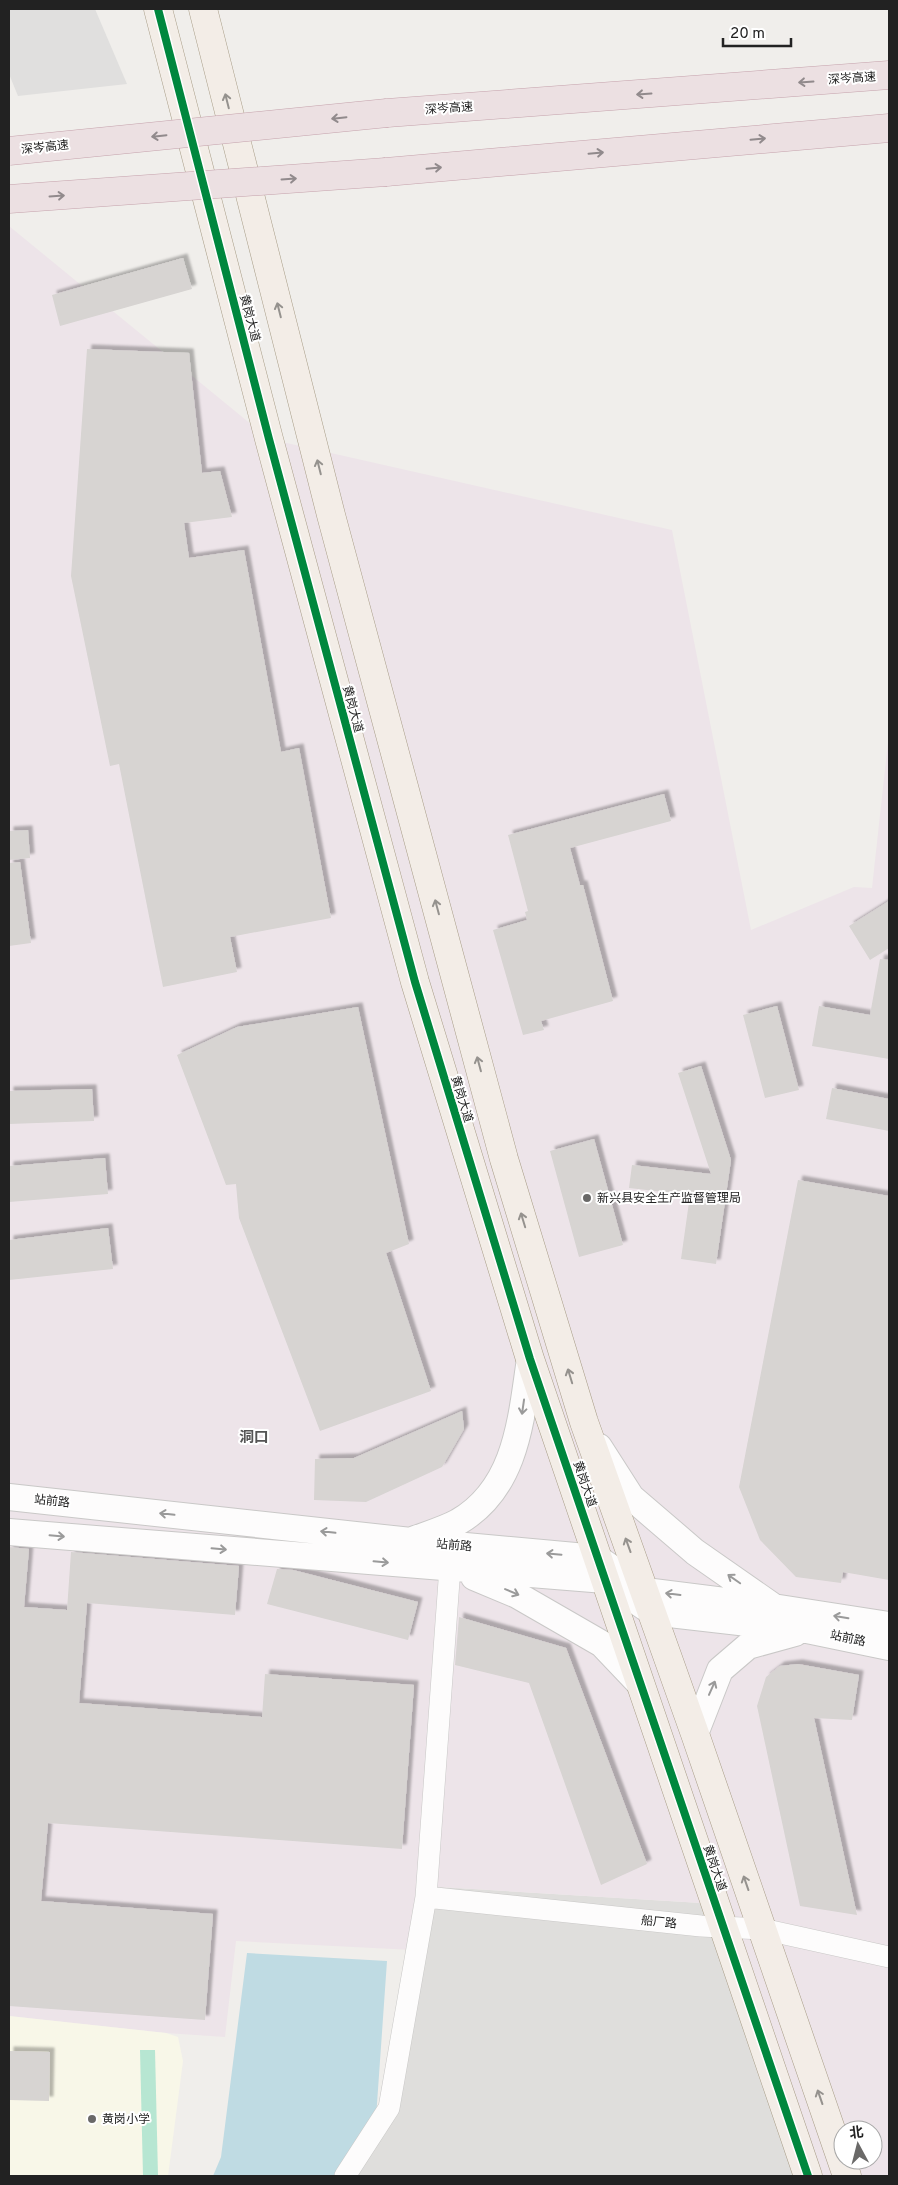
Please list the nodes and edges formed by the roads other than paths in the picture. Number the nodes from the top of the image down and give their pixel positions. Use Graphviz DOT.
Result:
graph roads {
  1 [pos="158,9"];
  2 [pos="204,9"];
  3 [pos="889,75"];
  4 [pos="889,128"];
  5 [pos="9,151"];
  6 [pos="9,199"];
  7 [pos="331,515"];
  8 [pos="292,524"];
  9 [pos="530,1359"];
  10 [pos="584,1422"];
  11 [pos="9,1497"];
  12 [pos="9,1532"];
  13 [pos="411,1541"];
  14 [pos="450,1567"];
  15 [pos="601,1569"];
  16 [pos="648,1601"];
  17 [pos="774,1607"];
  18 [pos="889,1625"];
  19 [pos="807,1630"];
  20 [pos="889,1647"];
  21 [pos="640,1684"];
  22 [pos="695,1734"];
  23 [pos="426,1897"];
  24 [pos="723,1928"];
  25 [pos="762,1929"];
  26 [pos="889,1957"];
  27 [pos="345,2176"];
  28 [pos="808,2176"];
  29 [pos="847,2176"];
  1 -- 8 [label="main road, 黄岗大道"];
  7 -- 2 [label="main road, 黄岗大道, one-way"];
  3 -- 5 [label="highway, 深岑高速, one-way, bridge"];
  6 -- 4 [label="highway, one-way, bridge"];
  7 -- 8 [label="main road"];
  10 -- 7 [label="main road, 黄岗大道, one-way"];
  8 -- 9 [label="main road, 黄岗大道"];
  9 -- 13 [label="street, one-way"];
  9 -- 15 [label="main road, 黄岗大道"];
  16 -- 10 [label="main road, 黄岗大道, one-way"];
  17 -- 10 [label="street, one-way"];
  13 -- 11 [label="street, 站前路, one-way"];
  12 -- 14 [label="street, 站前路, one-way"];
  15 -- 13 [label="street, 站前路, one-way"];
  14 -- 15 [label="street, 站前路"];
  14 -- 21 [label="street, one-way"];
  14 -- 23 [label="street"];
  15 -- 16 [label="street, 站前路"];
  15 -- 21 [label="main road, 黄岗大道"];
  17 -- 16 [label="street, 站前路, one-way"];
  16 -- 19 [label="street, 站前路"];
  16 -- 22 [label="main road, 黄岗大道"];
  18 -- 17 [label="street, 站前路, one-way"];
  19 -- 20 [label="street, 站前路"];
  22 -- 19 [label="street, one-way"];
  21 -- 24 [label="main road, 黄岗大道"];
  25 -- 22 [label="main road, 黄岗大道, one-way"];
  23 -- 24 [label="street, 船厂路"];
  23 -- 27 [label="street"];
  24 -- 25 [label="street, 船厂路"];
  24 -- 28 [label="main road, 黄岗大道"];
  25 -- 26 [label="street, 船厂路"];
  29 -- 25 [label="main road, 黄岗大道, one-way"];
}
